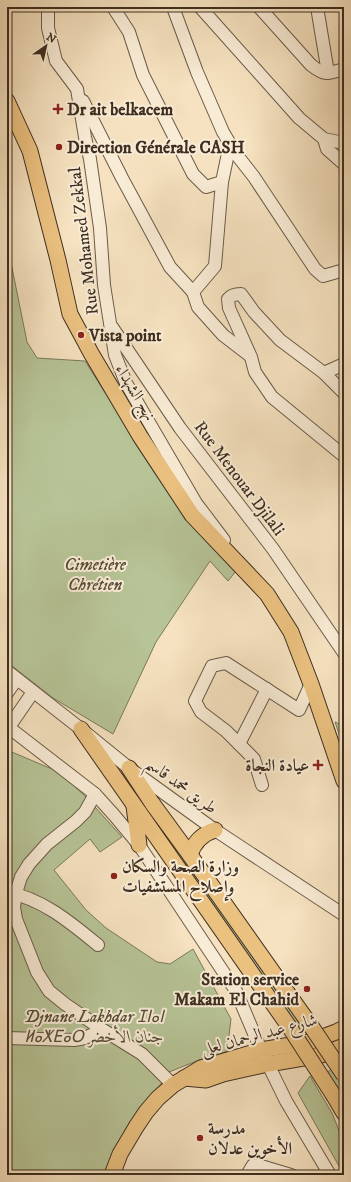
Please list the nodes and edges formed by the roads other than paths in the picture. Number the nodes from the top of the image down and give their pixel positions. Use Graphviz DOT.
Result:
graph roads {
  1 [pos="39,7"];
  2 [pos="113,7"];
  3 [pos="174,7"];
  4 [pos="200,7"];
  5 [pos="259,7"];
  6 [pos="317,7"];
  7 [pos="48,12"];
  8 [pos="344,69"];
  9 [pos="328,73"];
  10 [pos="77,89"];
  11 [pos="7,101"];
  12 [pos="324,139"];
  13 [pos="344,143"];
  14 [pos="230,144"];
  15 [pos="344,164"];
  16 [pos="222,182"];
  17 [pos="344,270"];
  18 [pos="193,292"];
  19 [pos="109,322"];
  20 [pos="251,357"];
  21 [pos="344,364"];
  22 [pos="324,373"];
  23 [pos="344,394"];
  24 [pos="344,456"];
  25 [pos="256,583"];
  26 [pos="344,653"];
  27 [pos="7,671"];
  28 [pos="17,679"];
  29 [pos="311,684"];
  30 [pos="267,689"];
  31 [pos="33,692"];
  32 [pos="7,693"];
  33 [pos="8,727"];
  34 [pos="81,729"];
  35 [pos="240,744"];
  36 [pos="133,774"];
  37 [pos="344,781"];
  38 [pos="262,785"];
  39 [pos="124,790"];
  40 [pos="95,794"];
  41 [pos="133,803"];
  42 [pos="214,830"];
  43 [pos="139,845"];
  44 [pos="190,855"];
  45 [pos="11,893"];
  46 [pos="344,915"];
  47 [pos="98,945"];
  48 [pos="100,1028"];
  49 [pos="344,1028"];
  50 [pos="7,1038"];
  51 [pos="344,1046"];
  52 [pos="261,1050"];
  53 [pos="268,1064"];
  54 [pos="344,1075"];
  55 [pos="179,1082"];
  56 [pos="344,1113"];
  57 [pos="112,1175"];
  58 [pos="247,1175"];
  59 [pos="291,1175"];
  60 [pos="330,1175"];
  1 -- 7 [label="street"];
  2 -- 16 [label="street"];
  3 -- 14 [label="street"];
  4 -- 12 [label="street"];
  5 -- 9 [label="street"];
  6 -- 9 [label="street"];
  7 -- 10 [label="street, Rue Mohamed Zekkal"];
  8 -- 9 [label="street"];
  10 -- 18 [label="street"];
  10 -- 19 [label="street, Rue Mohamed Zekkal"];
  11 -- 25 [label="main road, نهج الشهداء"];
  12 -- 13 [label="street"];
  12 -- 15 [label="street"];
  14 -- 16 [label="street"];
  14 -- 17 [label="street"];
  16 -- 18 [label="street"];
  18 -- 20 [label="street"];
  19 -- 25 [label="street, Rue Mohamed Zekkal"];
  19 -- 26 [label="street, Rue Menouar Djilali"];
  20 -- 22 [label="street"];
  20 -- 24 [label="street"];
  21 -- 22 [label="street"];
  22 -- 23 [label="street"];
  25 -- 29 [label="main road"];
  27 -- 28 [label="street, طريق محمد قاسم"];
  28 -- 31 [label="street, طريق محمد قاسم"];
  28 -- 32 [label="street"];
  29 -- 30 [label="street"];
  29 -- 37 [label="main road"];
  30 -- 35 [label="street"];
  30 -- 35 [label="street"];
  31 -- 33 [label="street"];
  31 -- 34 [label="street, طريق محمد قاسم"];
  33 -- 40 [label="street"];
  34 -- 36 [label="street, طريق محمد قاسم"];
  34 -- 39 [label="main road"];
  35 -- 38 [label="street"];
  36 -- 39 [label="main road"];
  36 -- 42 [label="street, طريق محمد قاسم"];
  36 -- 44 [label="main road"];
  39 -- 41 [label="main road"];
  40 -- 43 [label="street"];
  40 -- 45 [label="street"];
  41 -- 43 [label="main road"];
  41 -- 56 [label="main road, bridge"];
  42 -- 44 [label="main road"];
  42 -- 46 [label="street, طريق محمد قاسم"];
  43 -- 52 [label="street"];
  44 -- 54 [label="main road, bridge"];
  45 -- 47 [label="street"];
  45 -- 48 [label="street"];
  48 -- 50 [label="street"];
  48 -- 55 [label="street"];
  49 -- 52 [label="main road, شارع عبد الرحمان لعلى"];
  51 -- 53 [label="main road, شارع عبد الرحمان لعلى"];
  52 -- 53 [label="street"];
  52 -- 55 [label="main road, شارع عبد الرحمان لعلى"];
  53 -- 55 [label="main road, شارع عبد الرحمان لعلى"];
  53 -- 60 [label="street"];
  55 -- 57 [label="main road, شارع عبد الرحمان لعلى"];
  58 -- 59 [label="street"];
}
